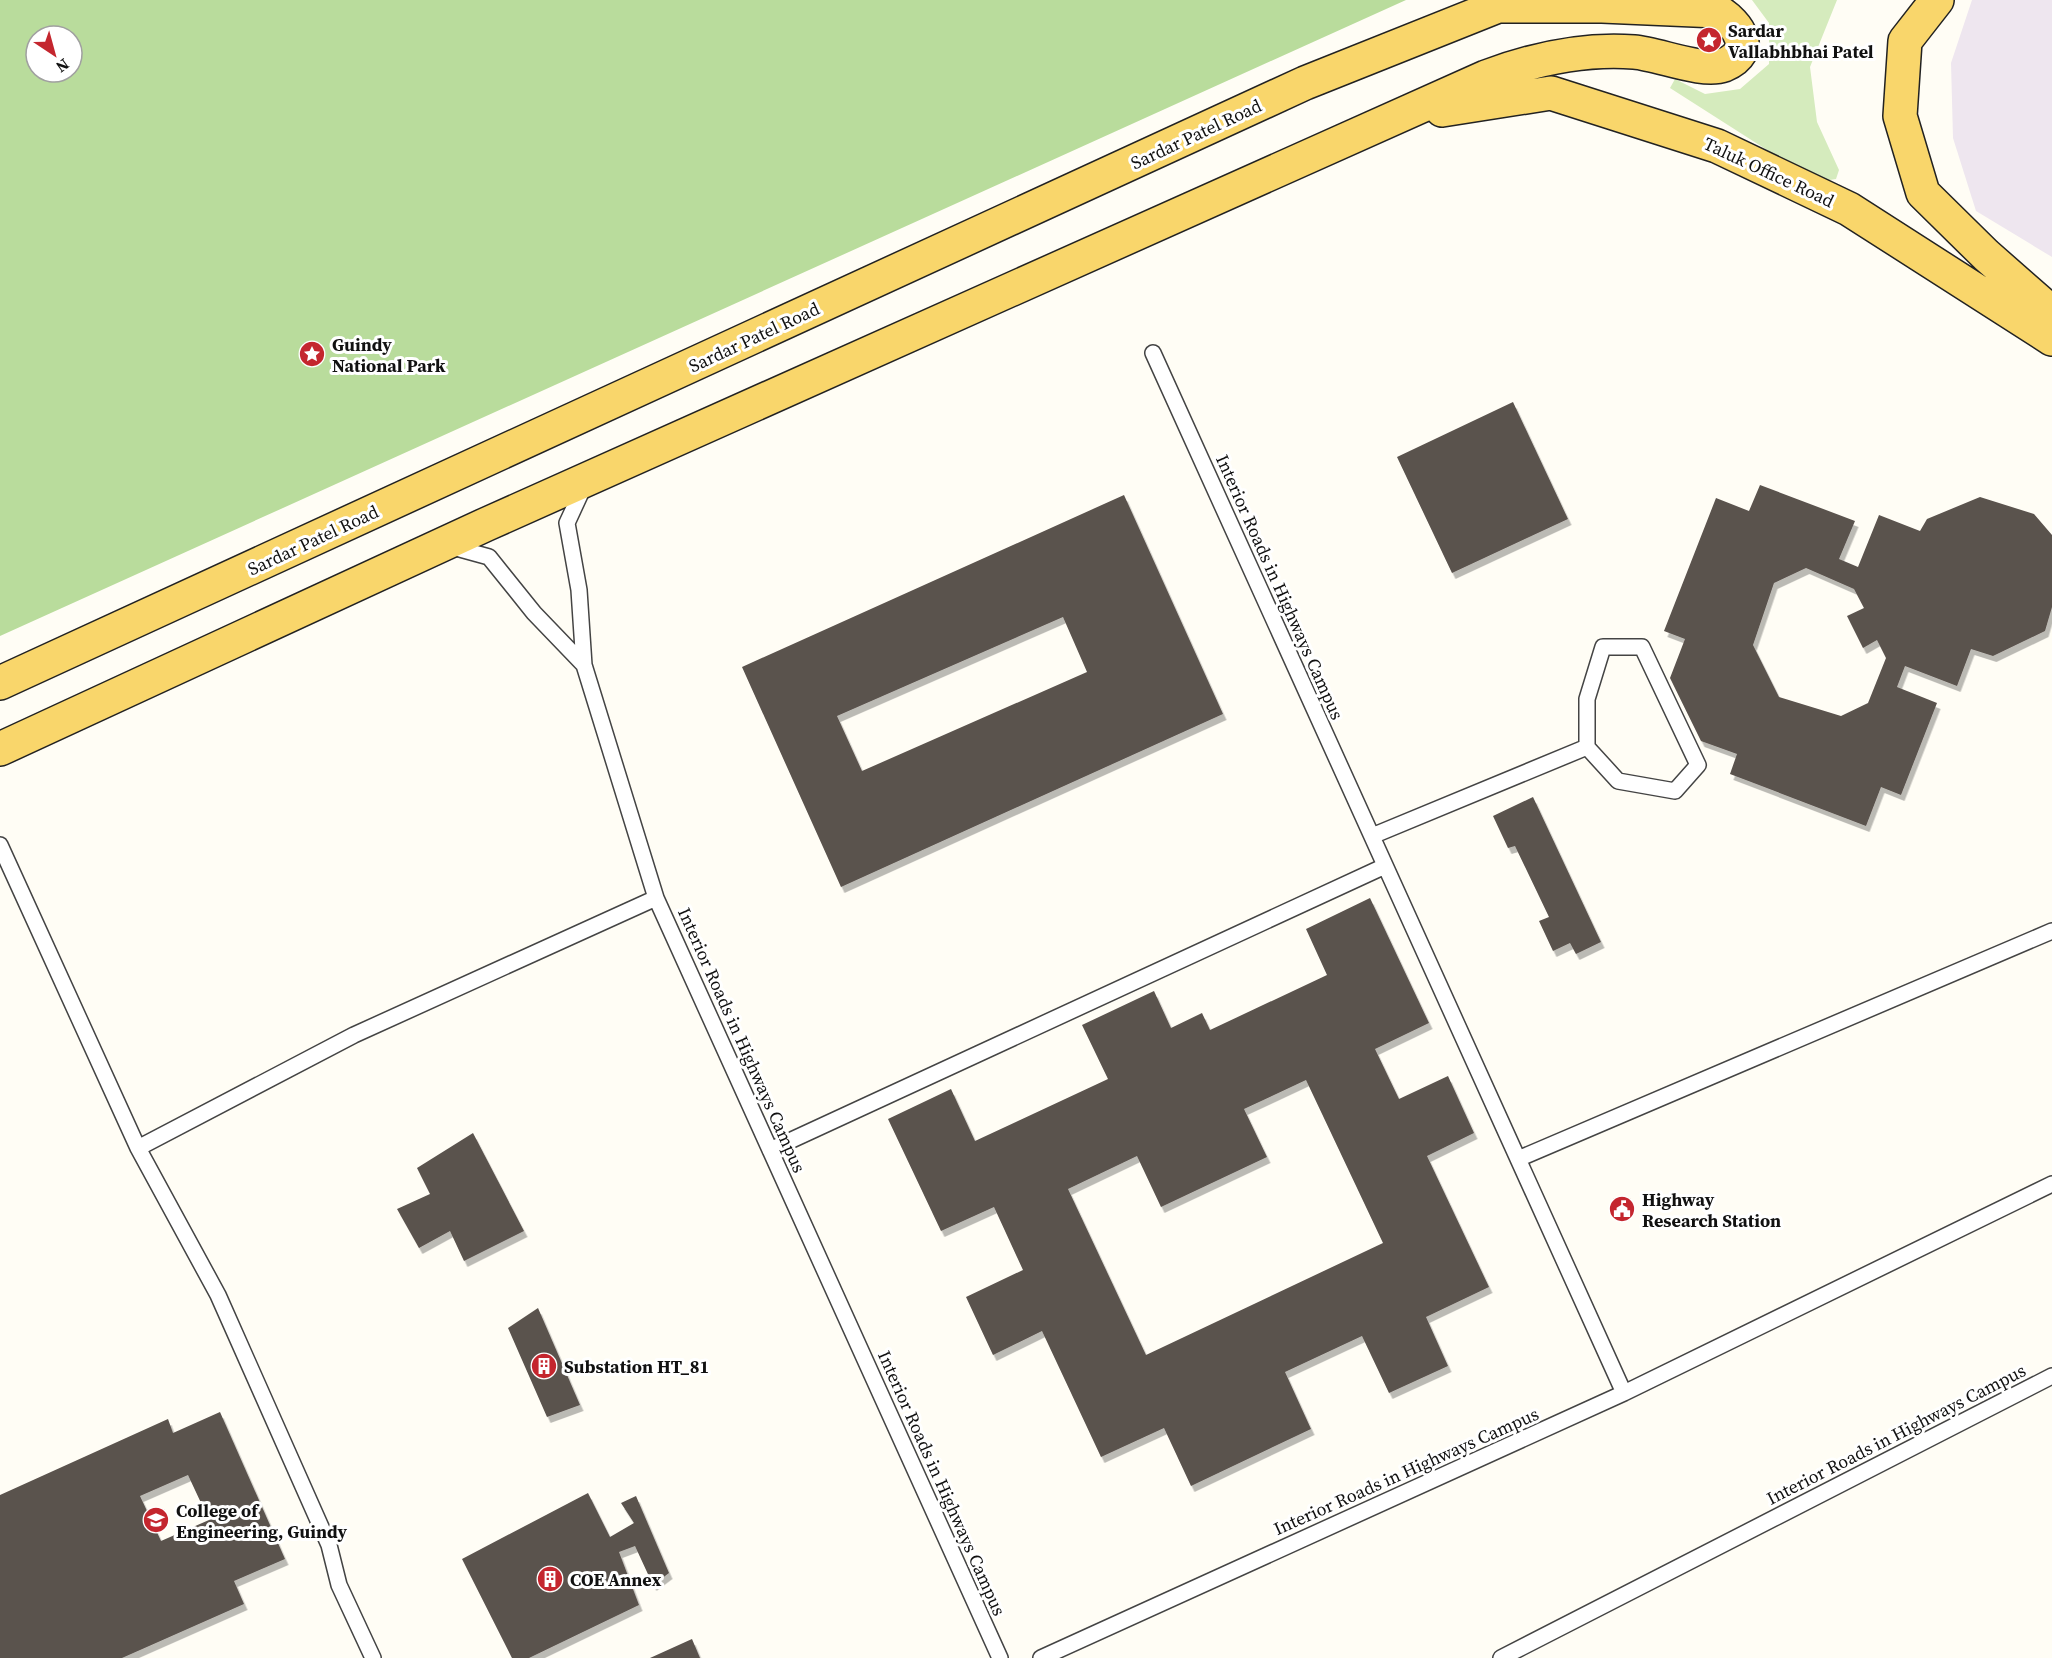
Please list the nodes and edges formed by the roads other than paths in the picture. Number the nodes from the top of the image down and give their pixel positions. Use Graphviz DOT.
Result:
graph roads {
  1 [pos="1937,0"];
  2 [pos="1506,3"];
  3 [pos="1385,124"];
  4 [pos="2052,313"];
  5 [pos="2052,339"];
  6 [pos="1153,353"];
  7 [pos="587,479"];
  8 [pos="442,544"];
  9 [pos="584,665"];
  10 [pos="0,683"];
  11 [pos="1587,747"];
  12 [pos="0,749"];
  13 [pos="1372,836"];
  14 [pos="0,845"];
  15 [pos="1385,866"];
  16 [pos="656,898"];
  17 [pos="2052,931"];
  18 [pos="138,1148"];
  19 [pos="770,1150"];
  20 [pos="1518,1159"];
  21 [pos="2052,1184"];
  22 [pos="2052,1376"];
  23 [pos="1624,1393"];
  24 [pos="373,1658"];
  25 [pos="1000,1658"];
  26 [pos="1041,1658"];
  27 [pos="1501,1658"];
  1 -- 4 [label="main road"];
  2 -- 3 [label="main road"];
  2 -- 10 [label="main road, Sardar Patel Road"];
  3 -- 5 [label="main road, Taluk Office Road"];
  3 -- 7 [label="main road"];
  6 -- 13 [label="lane, Interior Roads in Highways Campus"];
  7 -- 8 [label="main road"];
  7 -- 9 [label="lane"];
  8 -- 9 [label="lane"];
  8 -- 12 [label="main road"];
  9 -- 16 [label="lane"];
  11 -- 11 [label="lane"];
  11 -- 13 [label="lane"];
  13 -- 15 [label="lane, Interior Roads in Highways Campus"];
  14 -- 18 [label="lane"];
  15 -- 19 [label="lane"];
  15 -- 20 [label="lane, Interior Roads in Highways Campus"];
  16 -- 18 [label="lane, Interior Roads in Highways Campus"];
  16 -- 19 [label="lane, Interior Roads in Highways Campus"];
  17 -- 20 [label="lane"];
  18 -- 24 [label="lane"];
  19 -- 25 [label="lane, Interior Roads in Highways Campus"];
  20 -- 23 [label="lane, Interior Roads in Highways Campus"];
  21 -- 23 [label="lane, Interior Roads in Highways Campus"];
  22 -- 27 [label="lane, Interior Roads in Highways Campus"];
  23 -- 26 [label="lane, Interior Roads in Highways Campus"];
}
